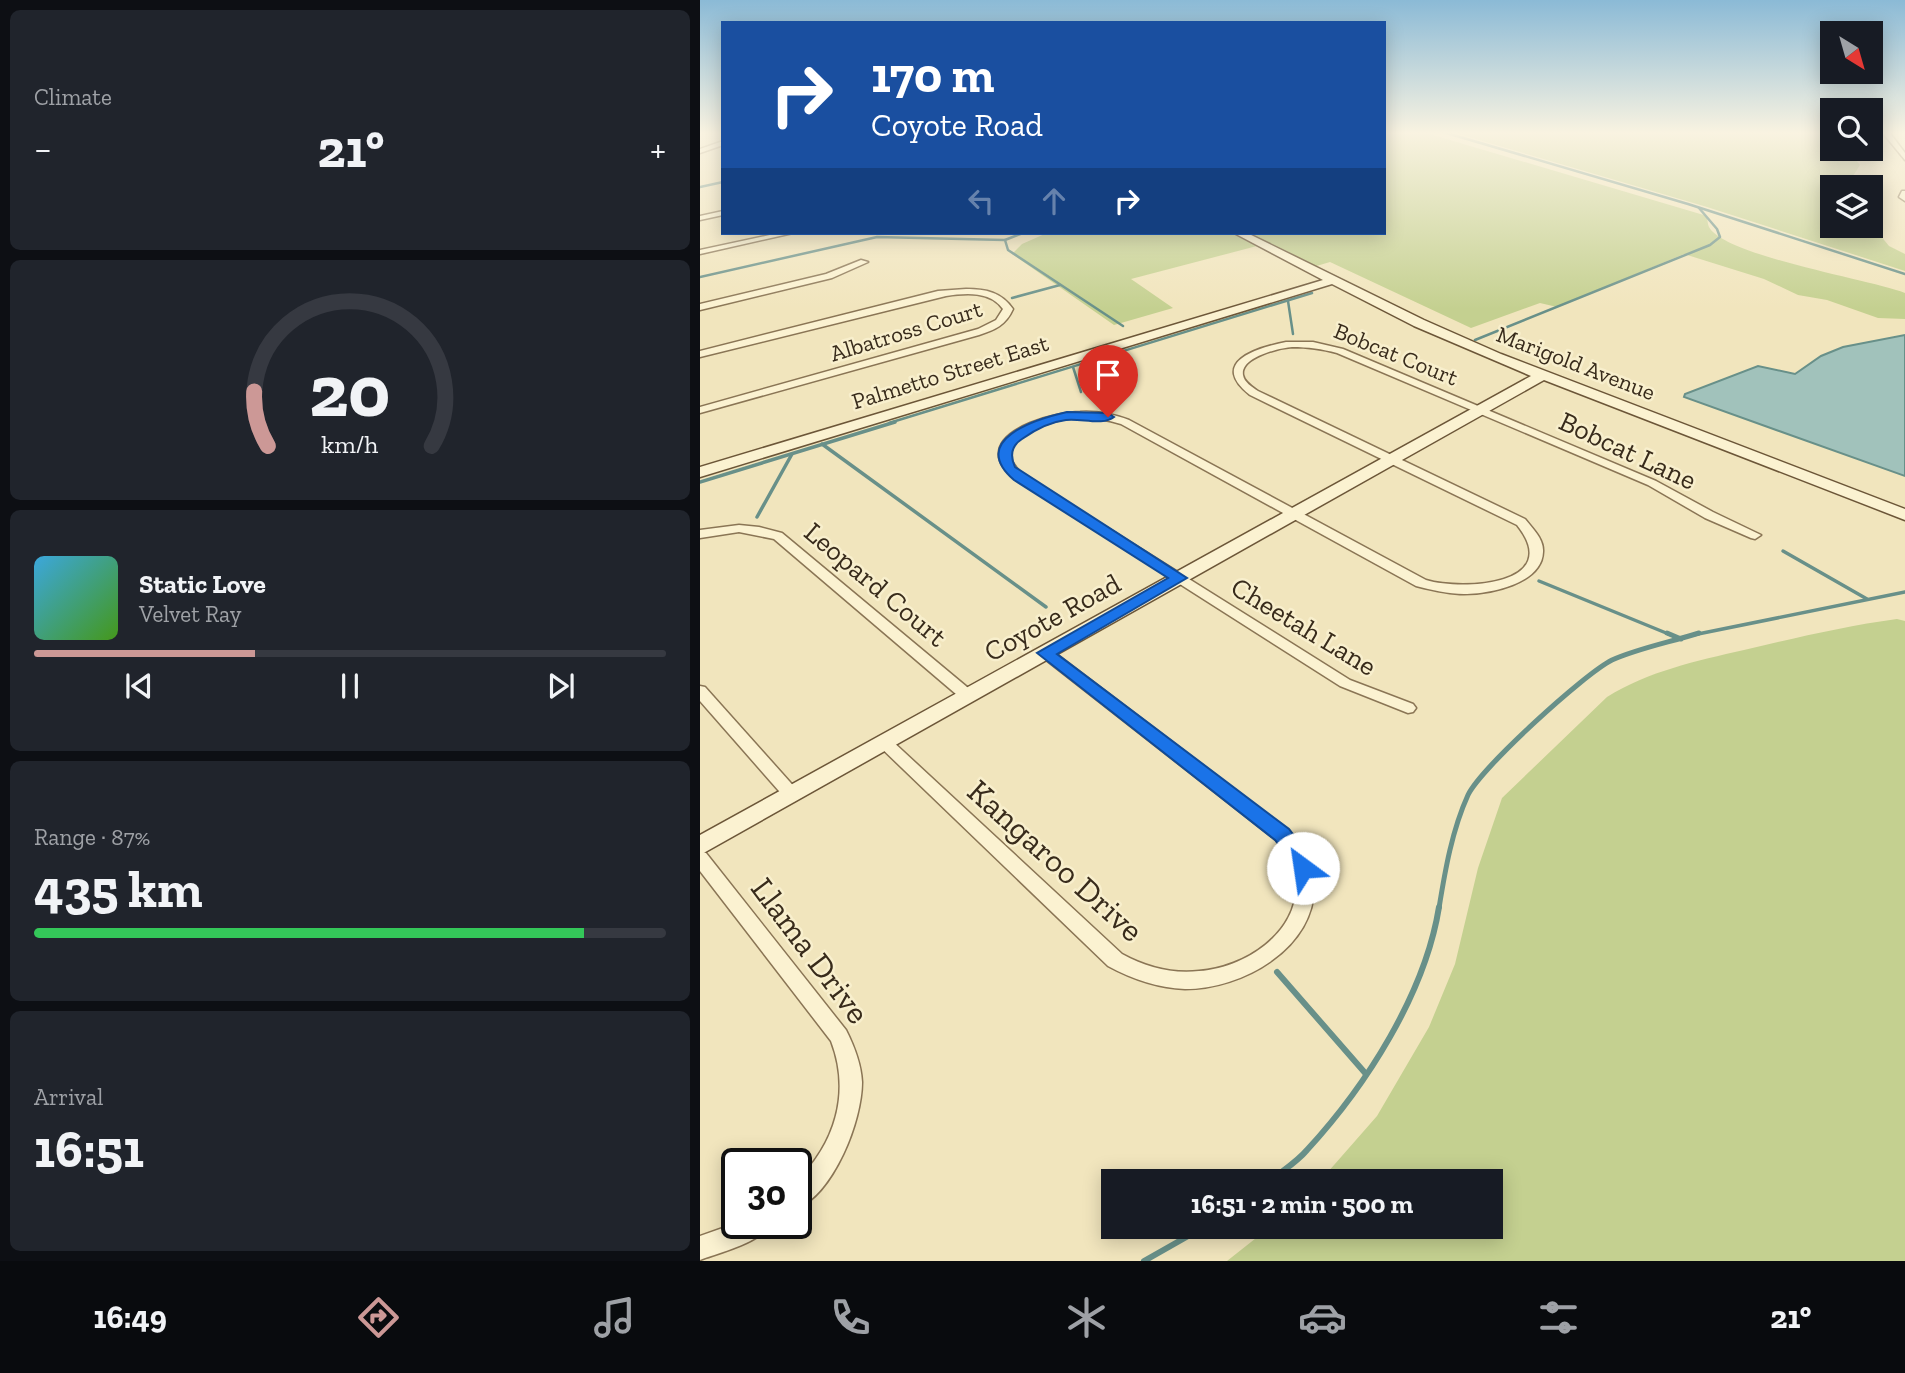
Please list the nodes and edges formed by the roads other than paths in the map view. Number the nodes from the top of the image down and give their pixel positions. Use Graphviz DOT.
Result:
graph roads {
  1 [pos="1905,193"];
  2 [pos="1905,199"];
  3 [pos="721,213"];
  4 [pos="700,218"];
  5 [pos="780,235"];
  6 [pos="1243,235"];
  7 [pos="700,252"];
  8 [pos="864,262"];
  9 [pos="1334,280"];
  10 [pos="700,307"];
  11 [pos="700,354"];
  12 [pos="1541,376"];
  13 [pos="700,410"];
  14 [pos="1479,410"];
  15 [pos="1394,458"];
  16 [pos="700,472"];
  17 [pos="1294,514"];
  18 [pos="1905,515"];
  19 [pos="700,534"];
  20 [pos="1755,535"];
  21 [pos="1179,578"];
  22 [pos="1046,653"];
  23 [pos="700,691"];
  24 [pos="968,696"];
  25 [pos="1408,708"];
  26 [pos="884,743"];
  27 [pos="792,795"];
  28 [pos="700,846"];
  29 [pos="700,858"];
  30 [pos="812,1180"];
  31 [pos="727,1239"];
  32 [pos="700,1248"];
  1 -- 2 [label="street"];
  3 -- 4 [label="street"];
  5 -- 7 [label="street"];
  6 -- 9 [label="main road, Marigold Avenue"];
  8 -- 10 [label="street"];
  9 -- 12 [label="main road, Marigold Avenue"];
  9 -- 16 [label="main road, Palmetto Street East"];
  11 -- 13 [label="street, Albatross Court"];
  12 -- 14 [label="main road, Coyote Road"];
  12 -- 18 [label="main road, Marigold Avenue"];
  14 -- 15 [label="main road, Coyote Road"];
  14 -- 15 [label="street, Bobcat Court"];
  14 -- 20 [label="street, Bobcat Lane"];
  15 -- 17 [label="main road, Coyote Road"];
  15 -- 17 [label="street, Cheetah Lane"];
  17 -- 21 [label="main road, Coyote Road"];
  17 -- 21 [label="street, Cheetah Lane"];
  19 -- 24 [label="street, Leopard Court"];
  21 -- 22 [label="main road, Coyote Road"];
  21 -- 25 [label="street, Cheetah Lane"];
  22 -- 24 [label="main road, Coyote Road"];
  22 -- 26 [label="street, Kangaroo Drive"];
  23 -- 27 [label="street"];
  24 -- 26 [label="main road, Coyote Road"];
  26 -- 27 [label="main road, Coyote Road"];
  27 -- 28 [label="main road, Coyote Road"];
  29 -- 30 [label="street, Llama Drive"];
  31 -- 32 [label="street"];
}
